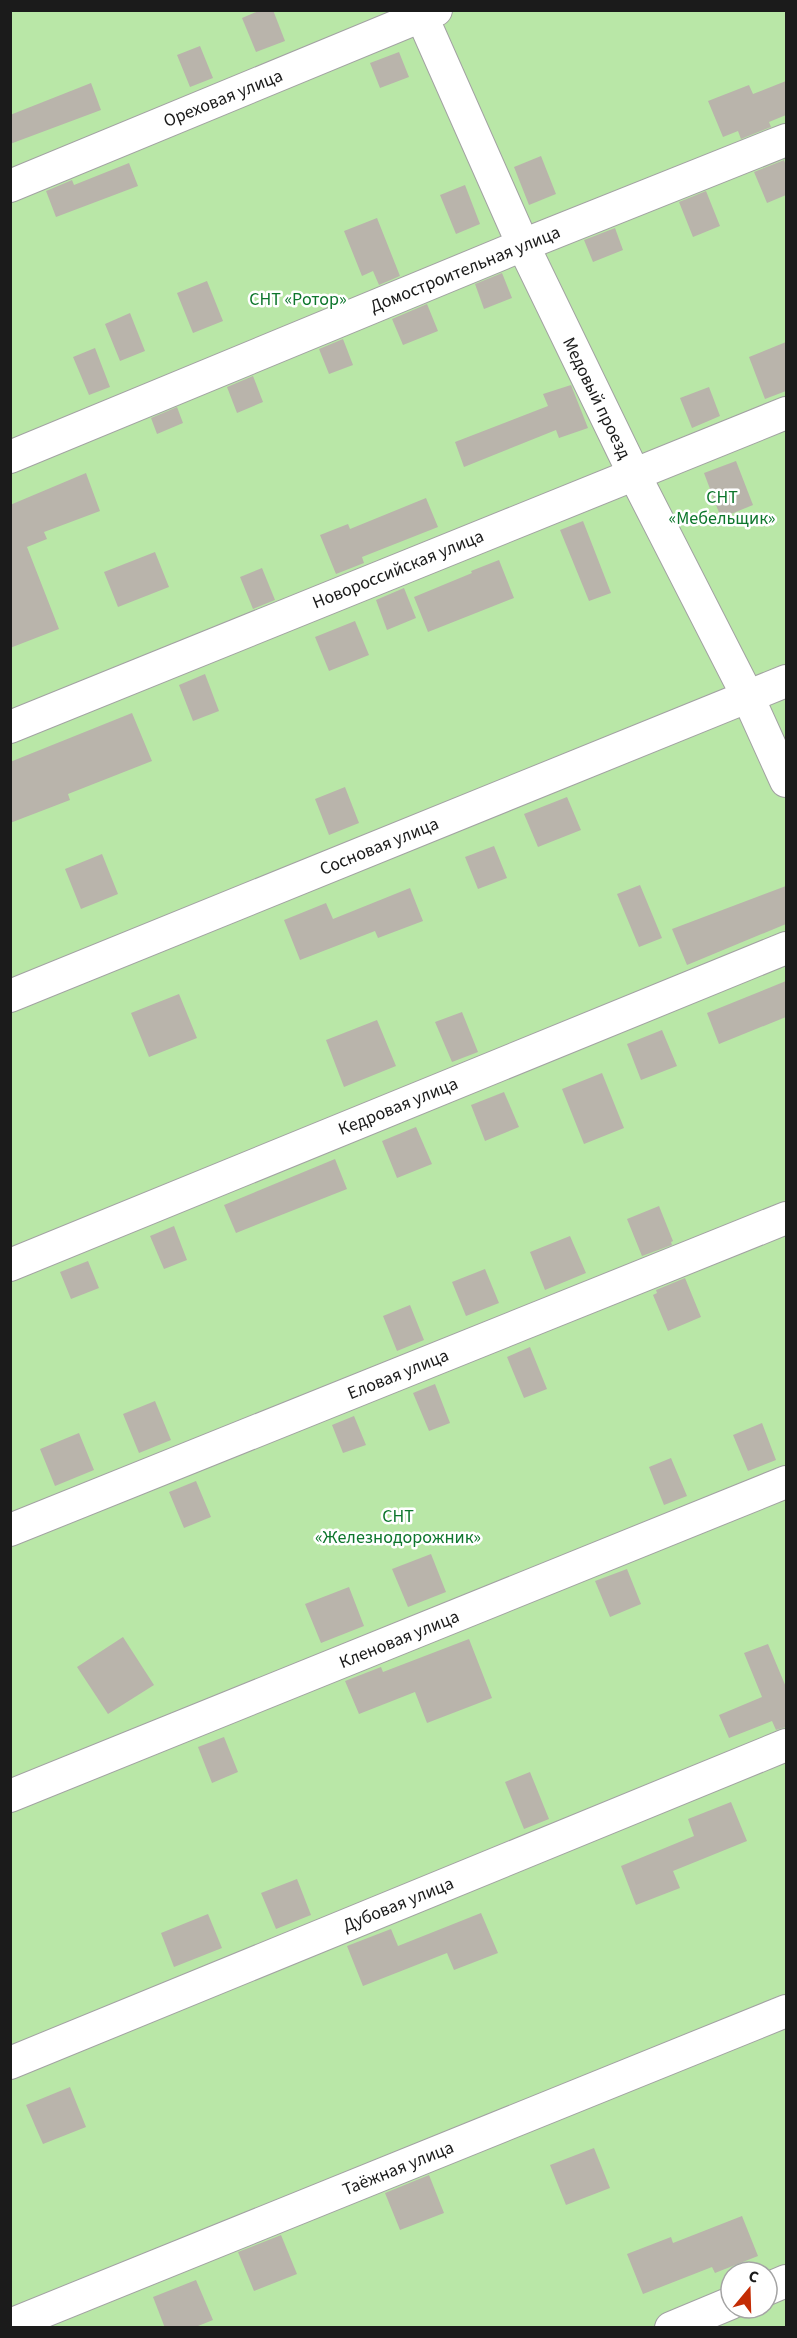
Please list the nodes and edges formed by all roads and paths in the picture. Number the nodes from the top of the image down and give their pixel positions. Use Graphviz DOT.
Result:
graph roads {
  1 [pos="426,12"];
  2 [pos="786,140"];
  3 [pos="10,186"];
  4 [pos="523,245"];
  5 [pos="786,413"];
  6 [pos="10,457"];
  7 [pos="634,474"];
  8 [pos="786,681"];
  9 [pos="748,697"];
  10 [pos="10,727"];
  11 [pos="786,781"];
  12 [pos="786,948"];
  13 [pos="10,996"];
  14 [pos="786,1218"];
  15 [pos="10,1265"];
  16 [pos="786,1482"];
  17 [pos="10,1530"];
  18 [pos="786,1744"];
  19 [pos="10,1796"];
  20 [pos="786,2011"];
  21 [pos="10,2063"];
  22 [pos="719,2308"];
  23 [pos="10,2325"];
  24 [pos="671,2328"];
  1 -- 3 [label="street, Ореховая улица"];
  1 -- 4 [label="street, Медовый проезд"];
  2 -- 4 [label="street, Домостроительная улица"];
  4 -- 6 [label="street, Домостроительная улица"];
  4 -- 7 [label="street, Медовый проезд"];
  5 -- 7 [label="street, Новороссийская улица"];
  7 -- 9 [label="street, Медовый проезд"];
  7 -- 10 [label="street, Новороссийская улица"];
  8 -- 9 [label="street, Сосновая улица"];
  9 -- 11 [label="street, Медовый проезд"];
  9 -- 13 [label="street, Сосновая улица"];
  12 -- 15 [label="street, Кедровая улица"];
  14 -- 17 [label="street, Еловая улица"];
  16 -- 19 [label="street, Кленовая улица"];
  18 -- 21 [label="street, Дубовая улица"];
  20 -- 23 [label="street, Таёжная улица"];
  22 -- 24 [label="street"];
}
